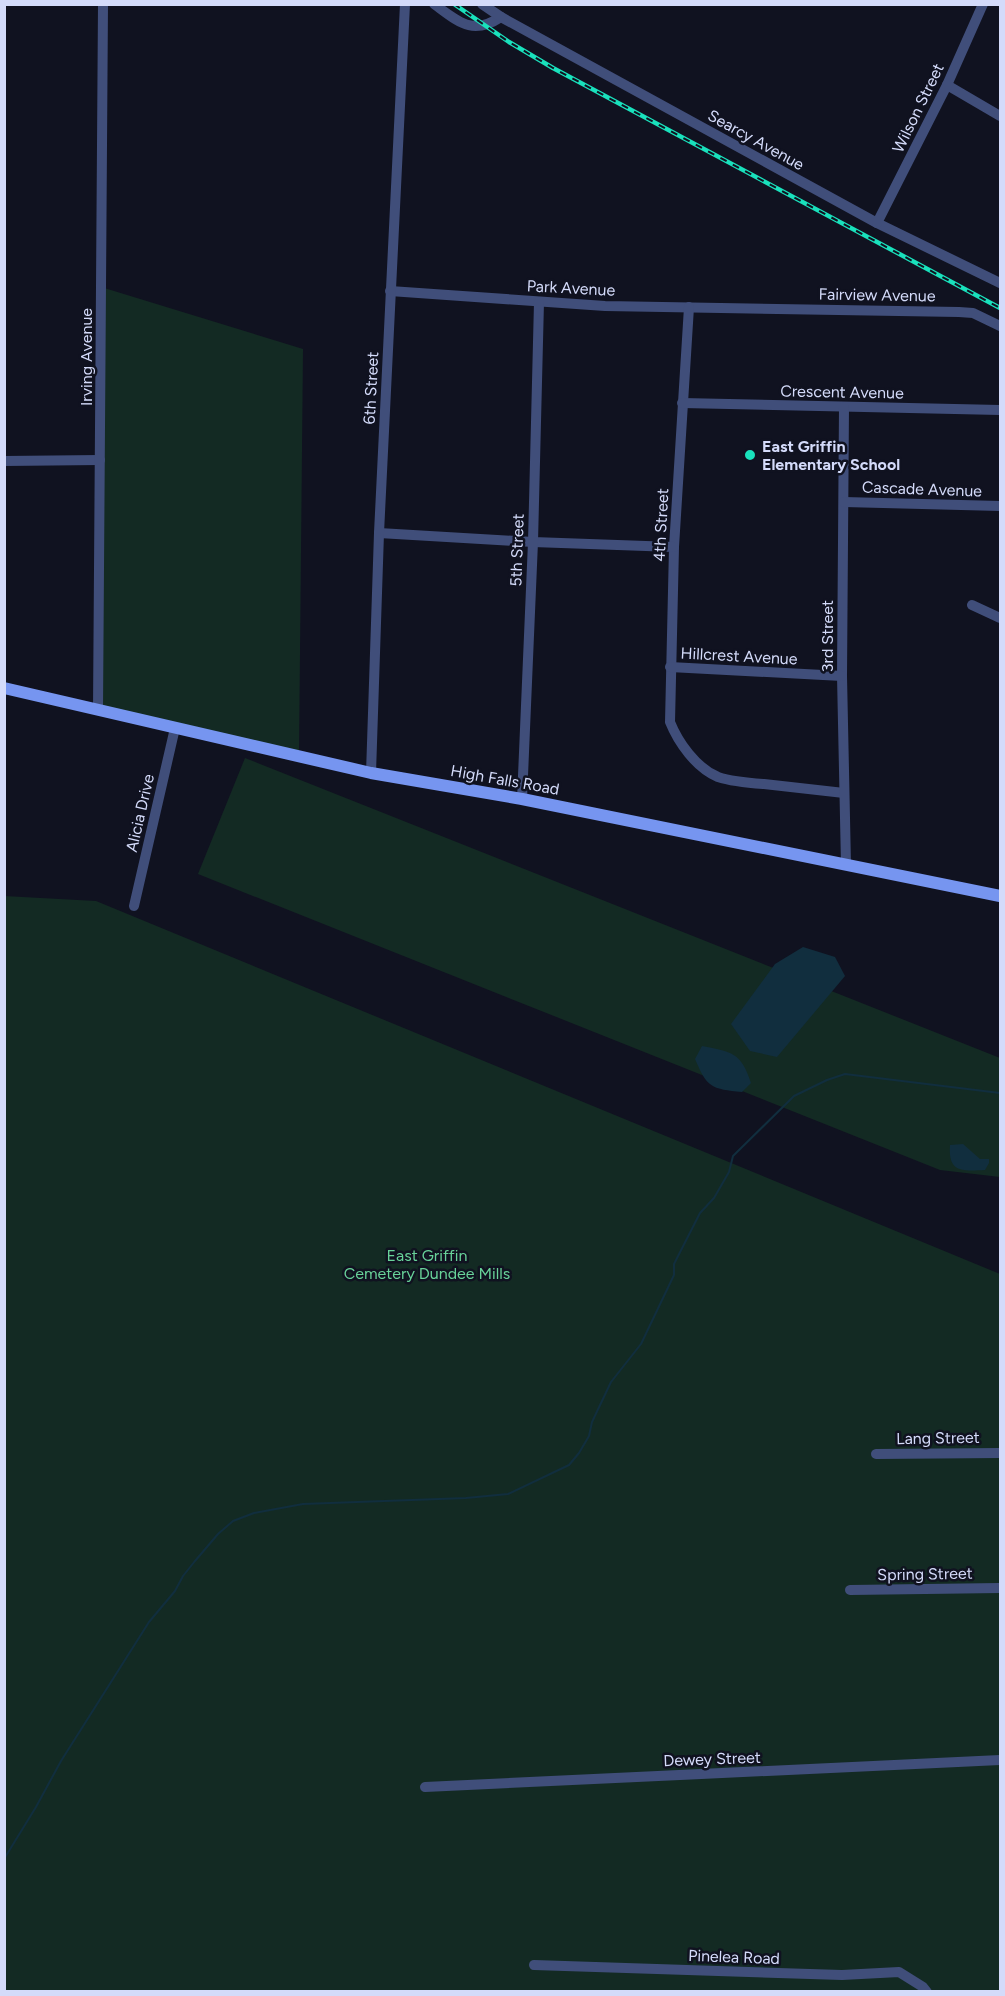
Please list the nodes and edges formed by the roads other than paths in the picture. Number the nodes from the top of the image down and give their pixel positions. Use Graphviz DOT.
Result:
graph roads {
  1 [pos="103,4"];
  2 [pos="405,4"];
  3 [pos="434,4"];
  4 [pos="482,4"];
  5 [pos="983,4"];
  6 [pos="501,17"];
  7 [pos="947,85"];
  8 [pos="1000,116"];
  9 [pos="877,222"];
  10 [pos="1000,283"];
  11 [pos="390,291"];
  12 [pos="539,302"];
  13 [pos="689,308"];
  14 [pos="750,309"];
  15 [pos="1000,326"];
  16 [pos="682,403"];
  17 [pos="844,407"];
  18 [pos="1000,410"];
  19 [pos="100,460"];
  20 [pos="4,461"];
  21 [pos="843,502"];
  22 [pos="1000,506"];
  23 [pos="379,533"];
  24 [pos="532,542"];
  25 [pos="674,547"];
  26 [pos="972,605"];
  27 [pos="1000,618"];
  28 [pos="670,667"];
  29 [pos="842,676"];
  30 [pos="4,688"];
  31 [pos="98,710"];
  32 [pos="175,728"];
  33 [pos="371,773"];
  34 [pos="844,793"];
  35 [pos="522,799"];
  36 [pos="846,865"];
  37 [pos="1000,896"];
  38 [pos="134,906"];
  39 [pos="1000,1453"];
  40 [pos="876,1454"];
  41 [pos="1000,1588"];
  42 [pos="850,1590"];
  43 [pos="1000,1760"];
  44 [pos="425,1787"];
  45 [pos="534,1965"];
  46 [pos="927,1992"];
  1 -- 19 [label="street, Irving Avenue"];
  2 -- 11 [label="street, 6th Street"];
  3 -- 6 [label="street"];
  4 -- 6 [label="street, Searcy Avenue"];
  5 -- 7 [label="street, Wilson Street"];
  6 -- 9 [label="street, Searcy Avenue"];
  7 -- 8 [label="street"];
  7 -- 9 [label="street, Wilson Street"];
  9 -- 10 [label="street, Searcy Avenue"];
  11 -- 12 [label="street, Park Avenue"];
  11 -- 23 [label="street, 6th Street"];
  12 -- 13 [label="street, Park Avenue"];
  12 -- 24 [label="street, 5th Street"];
  13 -- 14 [label="street, Park Avenue"];
  13 -- 16 [label="street, 4th Street"];
  14 -- 15 [label="street, Fairview Avenue"];
  16 -- 17 [label="street, Crescent Avenue"];
  16 -- 25 [label="street, 4th Street"];
  17 -- 18 [label="street, Crescent Avenue"];
  17 -- 21 [label="street, 3rd Street"];
  19 -- 20 [label="street"];
  19 -- 31 [label="street, Irving Avenue"];
  21 -- 22 [label="street, Cascade Avenue"];
  21 -- 29 [label="street, 3rd Street"];
  23 -- 24 [label="street"];
  23 -- 33 [label="street, 6th Street"];
  24 -- 25 [label="street"];
  24 -- 35 [label="street, 5th Street"];
  25 -- 28 [label="street, 4th Street"];
  26 -- 27 [label="street"];
  28 -- 29 [label="street, Hillcrest Avenue"];
  28 -- 34 [label="street, 4th Street"];
  29 -- 34 [label="street, 3rd Street"];
  30 -- 31 [label="street, High Falls Road"];
  31 -- 32 [label="street, High Falls Road"];
  32 -- 33 [label="street, High Falls Road"];
  32 -- 38 [label="street, Alicia Drive"];
  33 -- 35 [label="street, High Falls Road"];
  34 -- 36 [label="street, 3rd Street"];
  35 -- 36 [label="street, High Falls Road"];
  36 -- 37 [label="street, High Falls Road"];
  39 -- 40 [label="street, Lang Street"];
  41 -- 42 [label="street, Spring Street"];
  43 -- 44 [label="street, Dewey Street"];
  45 -- 46 [label="street, Pinelea Road"];
}
